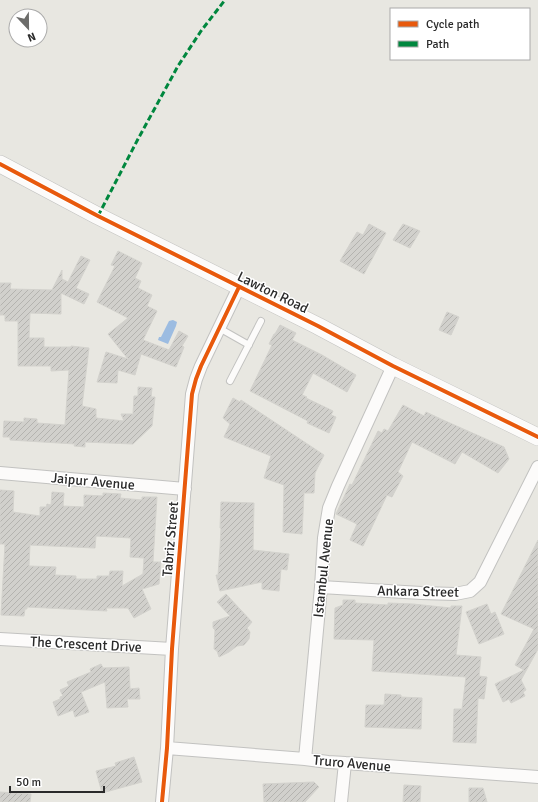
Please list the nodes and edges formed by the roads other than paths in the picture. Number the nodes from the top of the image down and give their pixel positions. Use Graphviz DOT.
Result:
graph roads {
  1 [pos="0,164"];
  2 [pos="239,287"];
  3 [pos="261,321"];
  4 [pos="219,328"];
  5 [pos="249,345"];
  6 [pos="392,366"];
  7 [pos="230,381"];
  8 [pos="538,437"];
  9 [pos="538,467"];
  10 [pos="0,473"];
  11 [pos="185,489"];
  12 [pos="321,587"];
  13 [pos="0,639"];
  14 [pos="172,649"];
  15 [pos="167,748"];
  16 [pos="305,759"];
  17 [pos="345,763"];
  18 [pos="538,777"];
  19 [pos="162,802"];
  20 [pos="341,802"];
  1 -- 2 [label="street, Lawton Road"];
  2 -- 4 [label="street, Tabriz Street"];
  2 -- 6 [label="street, Lawton Road"];
  3 -- 5 [label="lane"];
  4 -- 5 [label="lane"];
  4 -- 11 [label="street, Tabriz Street"];
  5 -- 7 [label="lane"];
  6 -- 8 [label="street, Lawton Road"];
  6 -- 12 [label="street, Istambul Avenue"];
  9 -- 12 [label="street, Ankara Street"];
  10 -- 11 [label="street, Jaipur Avenue"];
  11 -- 14 [label="street, Tabriz Street"];
  12 -- 16 [label="street, Istambul Avenue"];
  13 -- 14 [label="street, The Crescent Drive"];
  14 -- 15 [label="street, Tabriz Street"];
  15 -- 16 [label="street, Truro Avenue"];
  15 -- 19 [label="street, Tabriz Street"];
  16 -- 17 [label="street, Truro Avenue"];
  17 -- 18 [label="street, Truro Avenue"];
  17 -- 20 [label="street"];
}
